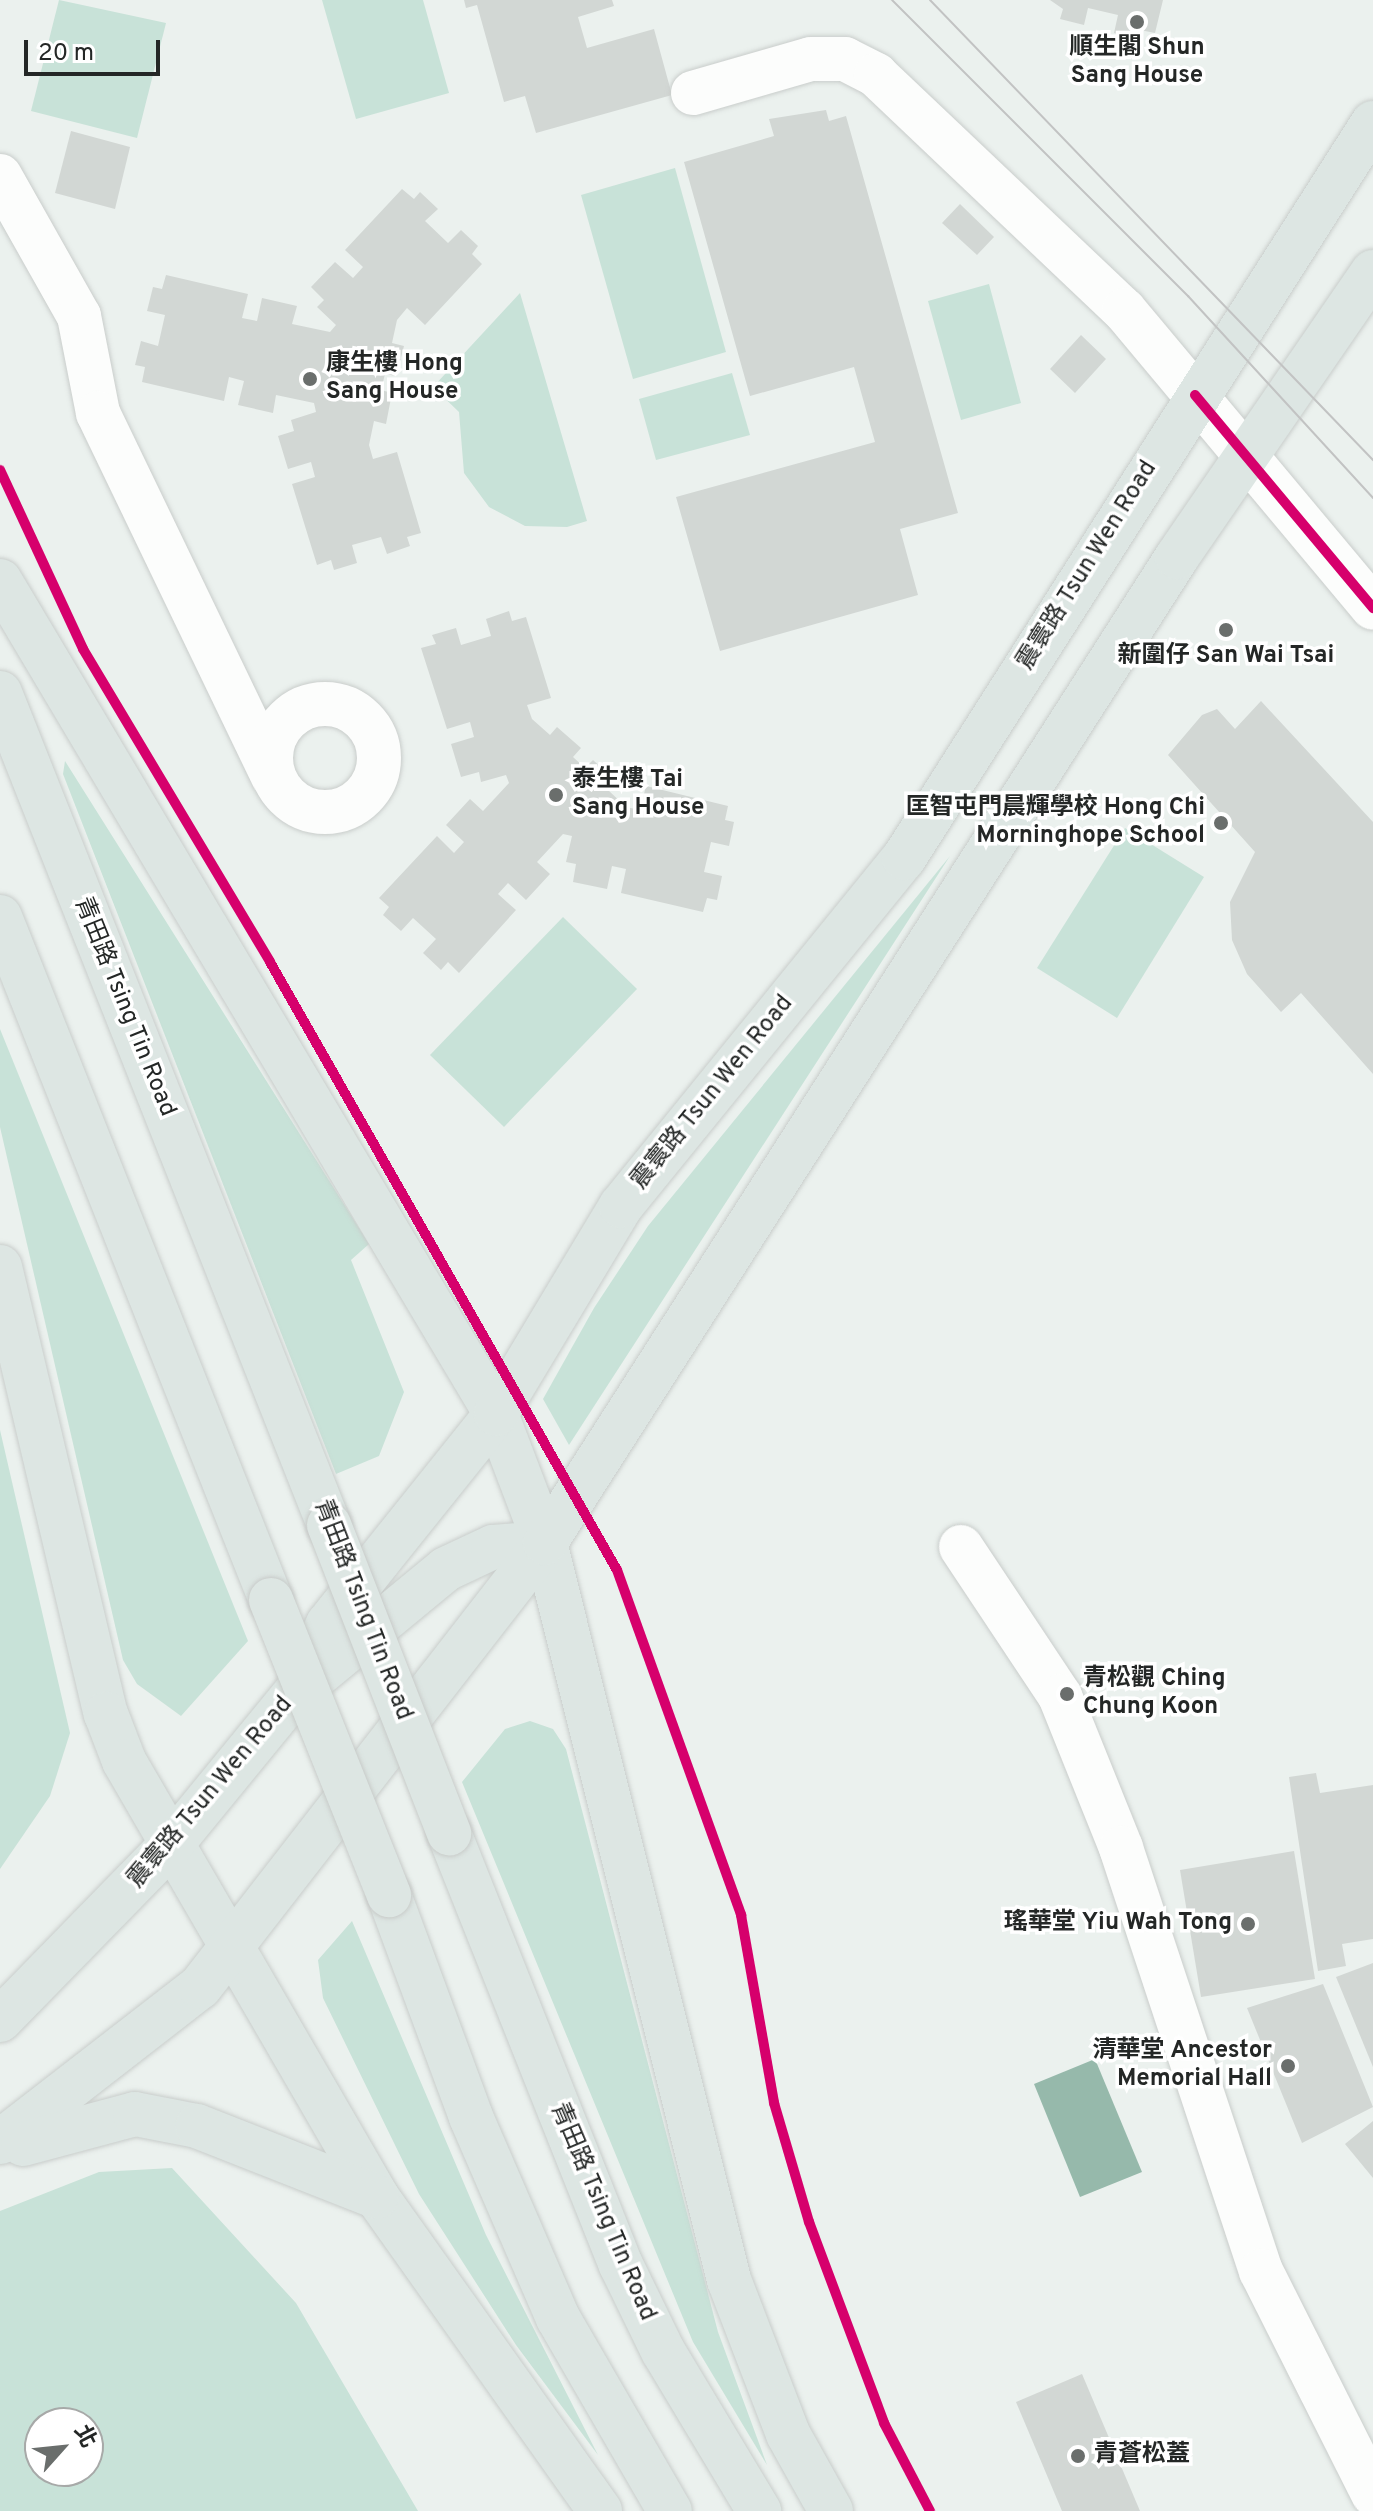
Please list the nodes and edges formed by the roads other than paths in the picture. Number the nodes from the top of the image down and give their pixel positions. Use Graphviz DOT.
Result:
graph roads {
  1 [pos="693,93"];
  2 [pos="1373,123"];
  3 [pos="0,176"];
  4 [pos="1373,272"];
  5 [pos="1195,395"];
  6 [pos="1245,455"];
  7 [pos="0,581"];
  8 [pos="1373,608"];
  9 [pos="211,649"];
  10 [pos="0,693"];
  11 [pos="318,703"];
  12 [pos="273,776"];
  13 [pos="0,917"];
  14 [pos="0,1267"];
  15 [pos="496,1414"];
  16 [pos="545,1543"];
  17 [pos="961,1547"];
  18 [pos="297,1691"];
  19 [pos="170,1846"];
  20 [pos="234,1944"];
  21 [pos="0,2020"];
  22 [pos="0,2142"];
  23 [pos="0,2152"];
  24 [pos="377,2197"];
  25 [pos="1373,2494"];
  26 [pos="600,2511"];
  27 [pos="670,2511"];
  28 [pos="759,2511"];
  29 [pos="831,2511"];
  1 -- 5 [label="street"];
  2 -- 5 [label="main road, 震寰路 Tsun Wen Road"];
  3 -- 9 [label="street"];
  4 -- 6 [label="main road"];
  5 -- 6 [label="street"];
  5 -- 15 [label="main road, 震寰路 Tsun Wen Road"];
  6 -- 8 [label="street"];
  6 -- 16 [label="main road"];
  7 -- 15 [label="main road"];
  9 -- 11 [label="street"];
  9 -- 12 [label="street"];
  10 -- 28 [label="main road, 青田路 Tsing Tin Road, bridge"];
  11 -- 12 [label="street"];
  11 -- 12 [label="street"];
  13 -- 27 [label="main road, bridge"];
  14 -- 19 [label="main road"];
  15 -- 16 [label="main road"];
  15 -- 18 [label="main road, 震寰路 Tsun Wen Road"];
  16 -- 18 [label="main road"];
  16 -- 20 [label="main road"];
  16 -- 29 [label="main road"];
  17 -- 25 [label="street"];
  18 -- 19 [label="main road, 震寰路 Tsun Wen Road"];
  19 -- 20 [label="main road"];
  19 -- 21 [label="main road, 震寰路 Tsun Wen Road"];
  20 -- 22 [label="main road"];
  20 -- 24 [label="main road"];
  23 -- 24 [label="main road"];
  24 -- 26 [label="main road"];
}
